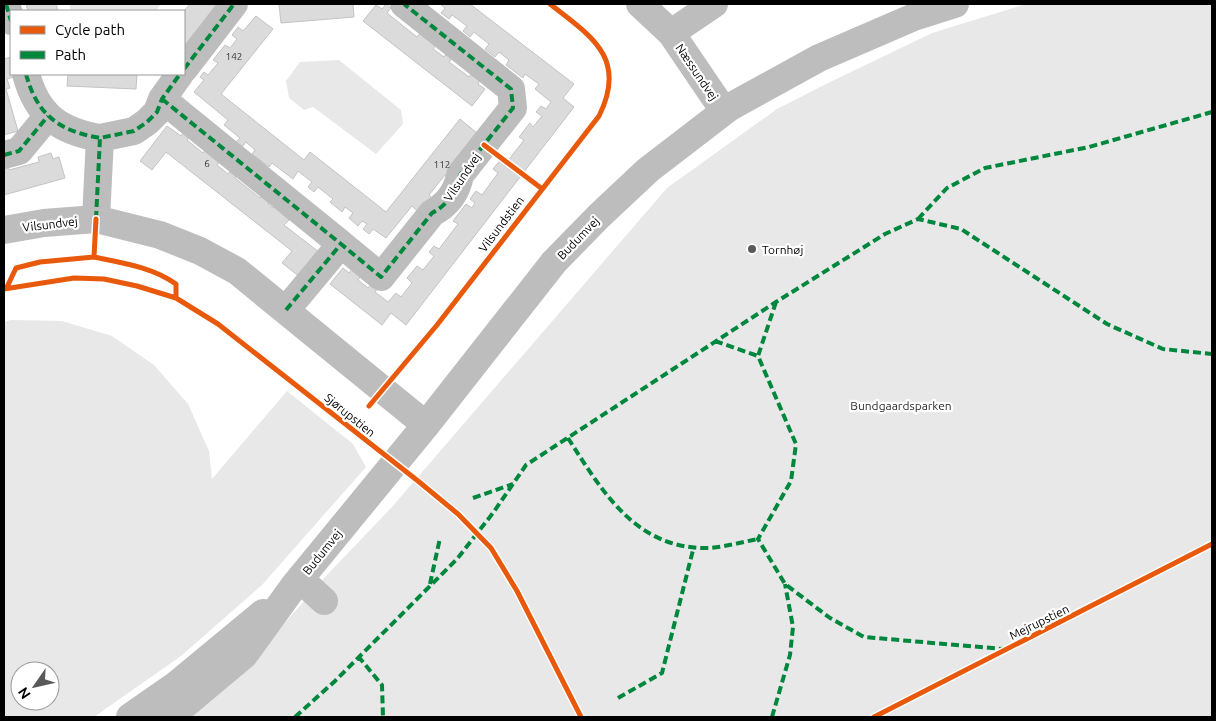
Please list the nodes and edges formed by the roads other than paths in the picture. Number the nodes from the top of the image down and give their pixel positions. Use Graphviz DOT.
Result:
graph roads {
  1 [pos="6,4"];
  2 [pos="234,4"];
  3 [pos="404,4"];
  4 [pos="640,4"];
  5 [pos="714,4"];
  6 [pos="955,4"];
  7 [pos="10,18"];
  8 [pos="671,33"];
  9 [pos="185,68"];
  10 [pos="26,75"];
  11 [pos="179,75"];
  12 [pos="162,99"];
  13 [pos="724,111"];
  14 [pos="48,116"];
  15 [pos="100,138"];
  16 [pos="4,155"];
  17 [pos="96,219"];
  18 [pos="4,230"];
  19 [pos="341,244"];
  20 [pos="286,310"];
  21 [pos="426,425"];
  22 [pos="297,582"];
  23 [pos="324,601"];
  24 [pos="130,717"];
  25 [pos="170,717"];
  1 -- 7 [label="street"];
  2 -- 9 [label="street"];
  3 -- 19 [label="street, Vilsundvej"];
  4 -- 8 [label="street, Næssundvej"];
  5 -- 8 [label="street, Næssundvej"];
  6 -- 13 [label="street, Budumvej"];
  8 -- 13 [label="street, Næssundvej"];
  10 -- 14 [label="street"];
  11 -- 12 [label="street"];
  12 -- 15 [label="street"];
  12 -- 19 [label="street, Vilsundvej"];
  13 -- 21 [label="street, Budumvej"];
  14 -- 15 [label="street"];
  14 -- 16 [label="street"];
  15 -- 17 [label="street, Vilsundvej"];
  17 -- 18 [label="street, Vilsundvej"];
  17 -- 20 [label="street, Vilsundvej"];
  19 -- 20 [label="street"];
  20 -- 21 [label="street, Vilsundvej"];
  21 -- 22 [label="street, Budumvej"];
  22 -- 23 [label="street"];
  22 -- 24 [label="street, Budumvej"];
  22 -- 25 [label="street, Budumvej"];
}
